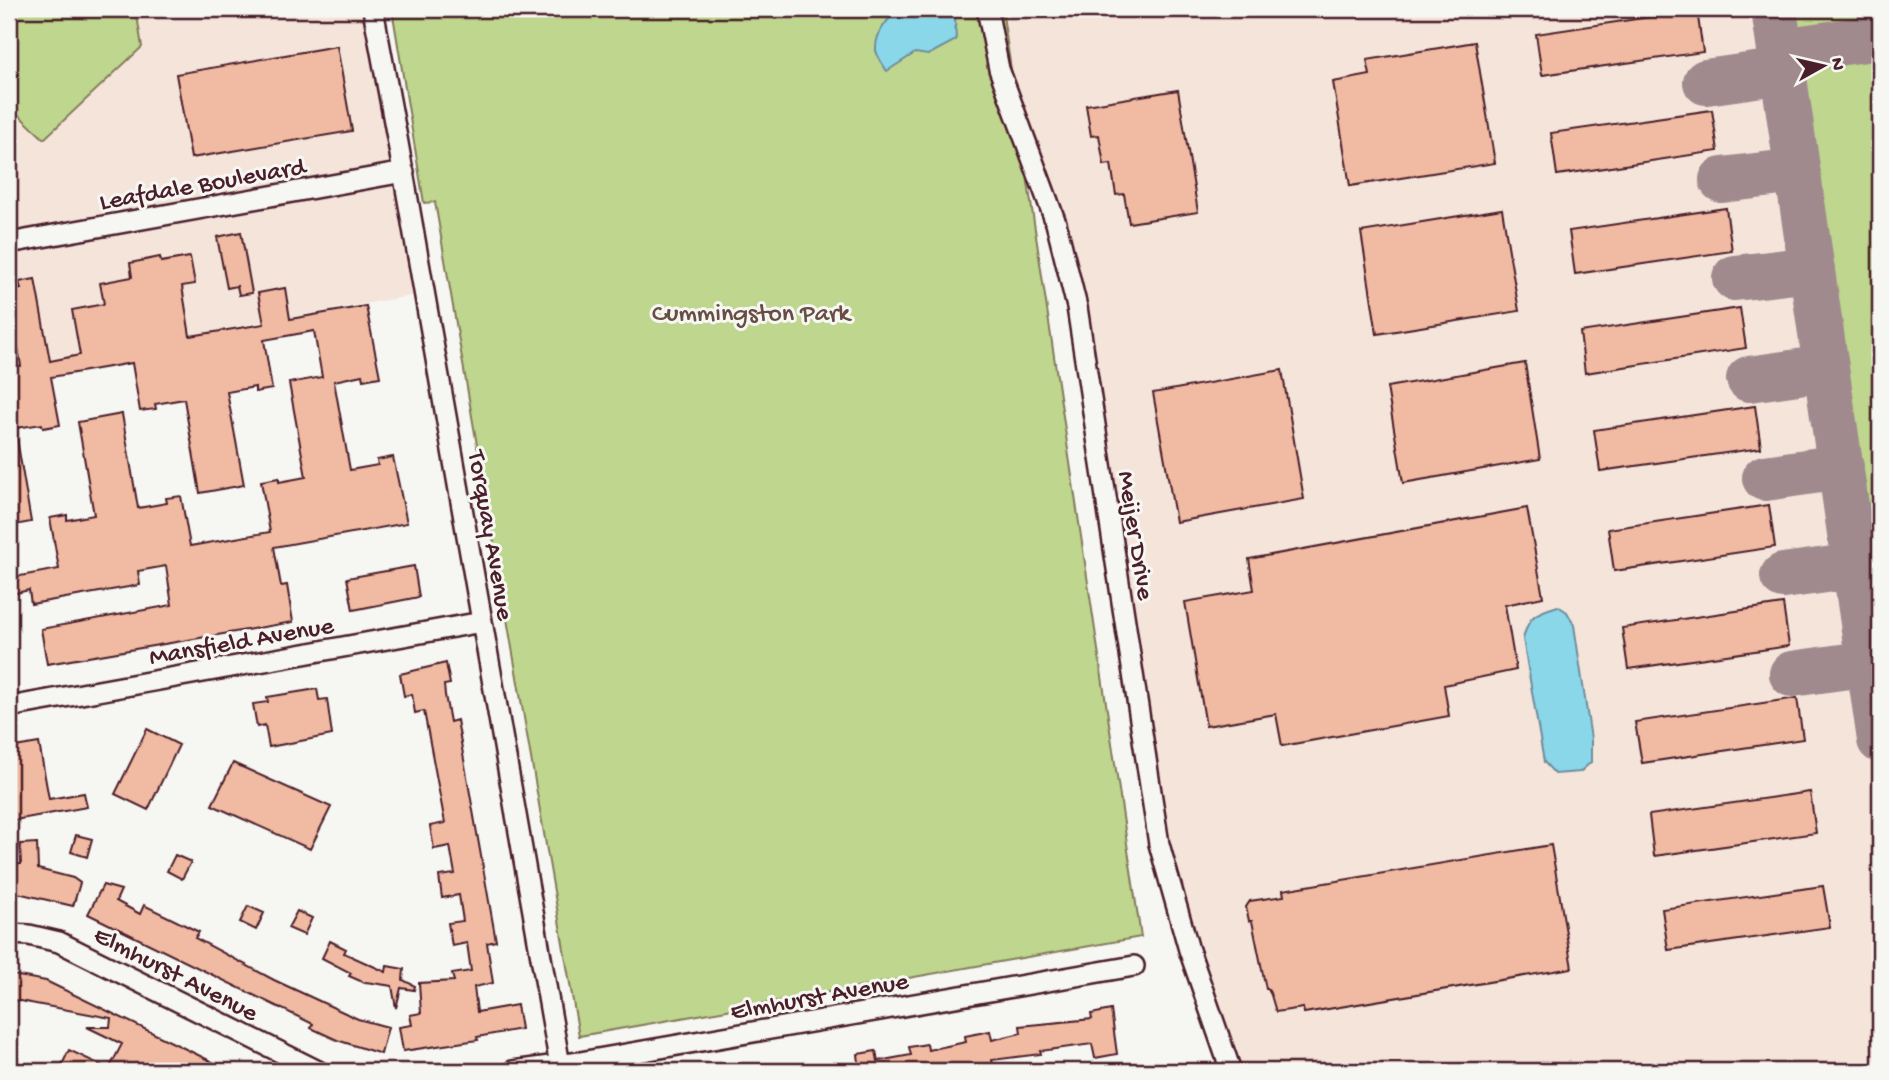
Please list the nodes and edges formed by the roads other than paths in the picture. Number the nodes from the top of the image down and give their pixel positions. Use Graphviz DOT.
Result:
graph roads {
  1 [pos="373,9"];
  2 [pos="987,9"];
  3 [pos="404,172"];
  4 [pos="9,243"];
  5 [pos="482,622"];
  6 [pos="9,707"];
  7 [pos="9,934"];
  8 [pos="1134,966"];
  9 [pos="561,1068"];
  10 [pos="318,1071"];
  11 [pos="513,1071"];
  12 [pos="1231,1071"];
  1 -- 3 [label="street, Torquay Avenue"];
  2 -- 12 [label="street, Meijer Drive"];
  3 -- 4 [label="street, Leafdale Boulevard"];
  3 -- 5 [label="street, Torquay Avenue"];
  5 -- 6 [label="street, Mansfield Avenue"];
  5 -- 9 [label="street, Torquay Avenue"];
  7 -- 10 [label="street, Elmhurst Avenue"];
  8 -- 9 [label="street, Elmhurst Avenue"];
  9 -- 11 [label="street, Elmhurst Avenue"];
}
